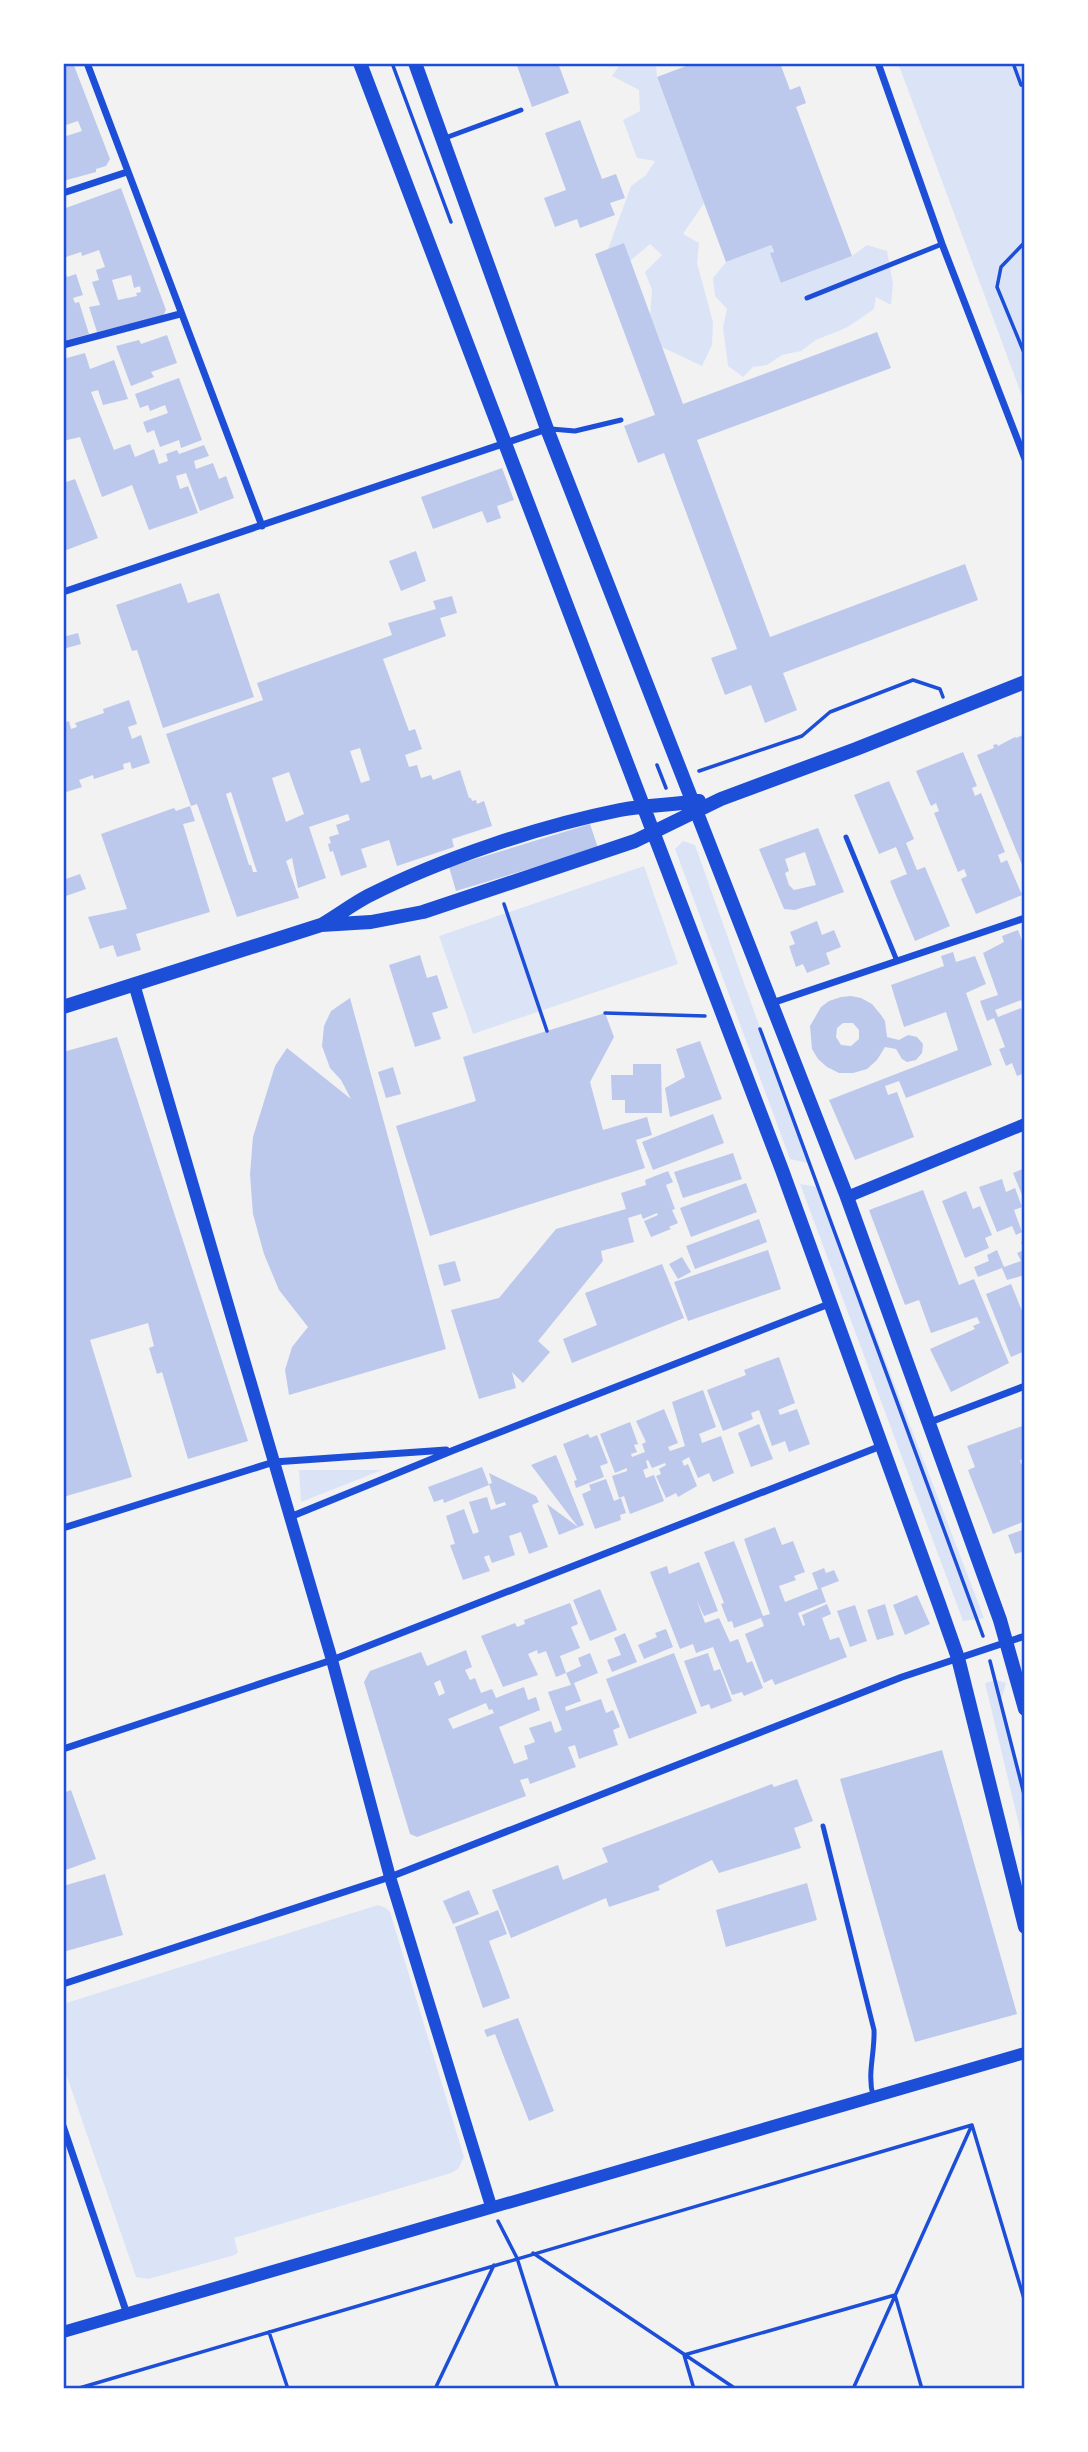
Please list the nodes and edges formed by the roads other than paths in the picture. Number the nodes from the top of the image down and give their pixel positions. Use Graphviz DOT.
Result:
graph roads {
  1 [pos="87,63"];
  2 [pos="360,63"];
  3 [pos="415,63"];
  4 [pos="878,63"];
  5 [pos="521,110"];
  6 [pos="443,138"];
  7 [pos="127,172"];
  8 [pos="63,193"];
  9 [pos="942,244"];
  10 [pos="807,298"];
  11 [pos="180,314"];
  12 [pos="63,345"];
  13 [pos="621,420"];
  14 [pos="547,429"];
  15 [pos="504,445"];
  16 [pos="1025,459"];
  17 [pos="262,526"];
  18 [pos="63,592"];
  19 [pos="1025,682"];
  20 [pos="643,807"];
  21 [pos="694,807"];
  22 [pos="652,833"];
  23 [pos="846,837"];
  24 [pos="1025,918"];
  25 [pos="321,925"];
  26 [pos="897,961"];
  27 [pos="134,984"];
  28 [pos="771,1003"];
  29 [pos="63,1007"];
  30 [pos="1025,1124"];
  31 [pos="847,1197"];
  32 [pos="829,1304"];
  33 [pos="1025,1386"];
  34 [pos="930,1422"];
  35 [pos="882,1445"];
  36 [pos="454,1450"];
  37 [pos="274,1462"];
  38 [pos="290,1517"];
  39 [pos="63,1528"];
  40 [pos="1025,1636"];
  41 [pos="1007,1642"];
  42 [pos="958,1658"];
  43 [pos="332,1660"];
  44 [pos="1025,1709"];
  45 [pos="63,1749"];
  46 [pos="823,1826"];
  47 [pos="390,1877"];
  48 [pos="1025,1927"];
  49 [pos="63,1984"];
  50 [pos="1025,2053"];
  51 [pos="873,2096"];
  52 [pos="63,2126"];
  53 [pos="491,2206"];
  54 [pos="127,2314"];
  55 [pos="63,2332"];
  1 -- 7 [label="street"];
  2 -- 15 [label="main road"];
  3 -- 6 [label="main road"];
  4 -- 9 [label="street"];
  5 -- 6 [label="lane"];
  6 -- 14 [label="main road"];
  7 -- 8 [label="street"];
  7 -- 11 [label="street"];
  9 -- 10 [label="lane"];
  9 -- 16 [label="street"];
  11 -- 12 [label="street"];
  11 -- 17 [label="street"];
  13 -- 14 [label="lane"];
  14 -- 15 [label="street"];
  14 -- 21 [label="main road"];
  15 -- 17 [label="street"];
  15 -- 20 [label="main road"];
  17 -- 18 [label="street"];
  19 -- 21 [label="main road"];
  20 -- 21 [label="main road"];
  20 -- 22 [label="main road"];
  20 -- 25 [label="main road"];
  21 -- 22 [label="main road"];
  21 -- 28 [label="main road"];
  22 -- 25 [label="main road"];
  22 -- 32 [label="main road"];
  23 -- 26 [label="lane"];
  24 -- 26 [label="street"];
  25 -- 27 [label="main road"];
  26 -- 28 [label="street"];
  27 -- 29 [label="main road"];
  27 -- 37 [label="street"];
  28 -- 31 [label="main road"];
  30 -- 31 [label="street"];
  31 -- 34 [label="main road"];
  32 -- 35 [label="main road"];
  32 -- 36 [label="street"];
  33 -- 34 [label="street"];
  34 -- 41 [label="main road"];
  35 -- 42 [label="main road"];
  35 -- 43 [label="street"];
  36 -- 37 [label="street"];
  36 -- 38 [label="street"];
  37 -- 38 [label="street"];
  37 -- 39 [label="street"];
  38 -- 43 [label="street"];
  40 -- 41 [label="street"];
  41 -- 42 [label="street"];
  41 -- 44 [label="main road"];
  42 -- 47 [label="street"];
  42 -- 48 [label="main road"];
  43 -- 45 [label="street"];
  43 -- 47 [label="street"];
  46 -- 51 [label="lane"];
  47 -- 49 [label="street"];
  47 -- 53 [label="street"];
  50 -- 51 [label="street"];
  51 -- 53 [label="street"];
  52 -- 54 [label="street"];
  53 -- 54 [label="street"];
  54 -- 55 [label="street"];
}
